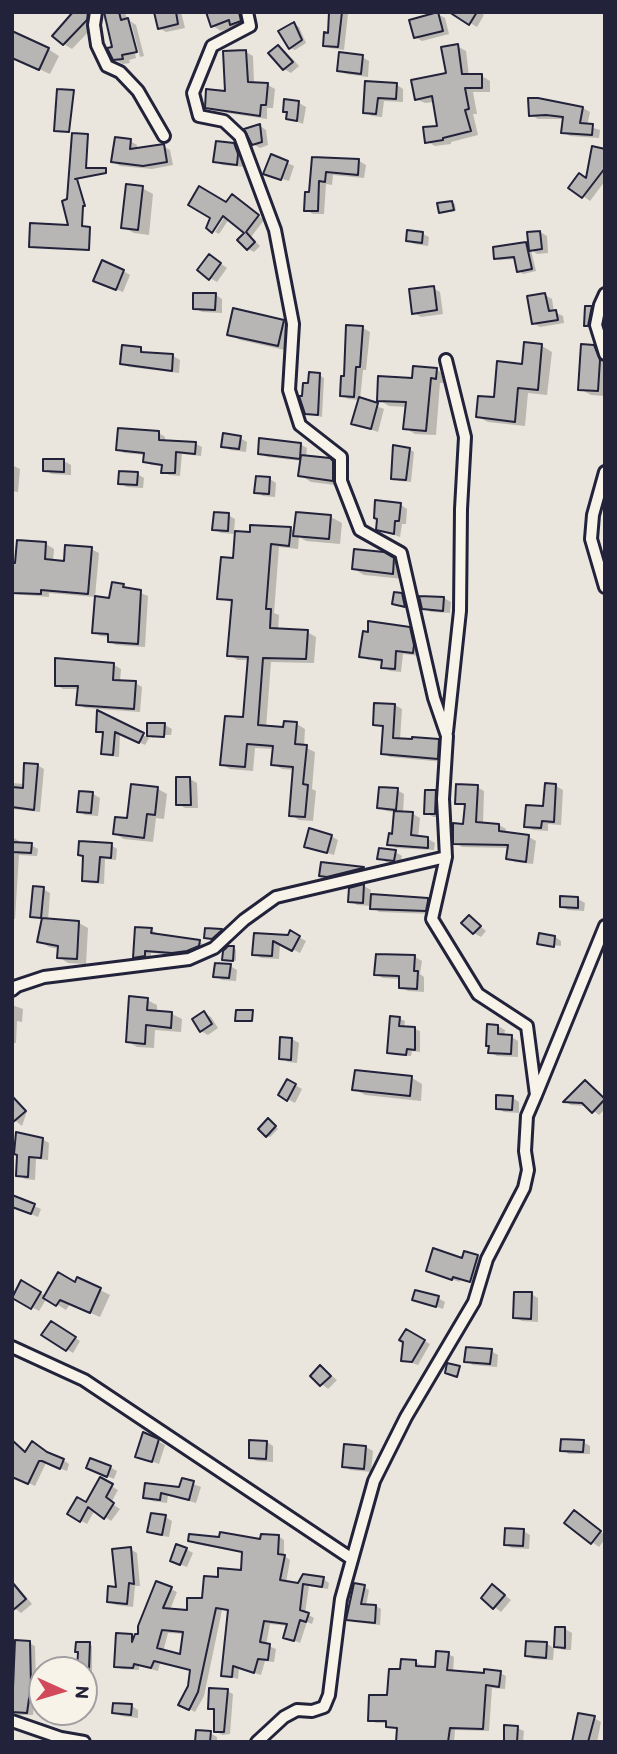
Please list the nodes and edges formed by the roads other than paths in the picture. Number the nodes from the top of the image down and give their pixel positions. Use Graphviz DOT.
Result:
graph roads {
  1 [pos="96,12"];
  2 [pos="247,12"];
  3 [pos="164,136"];
  4 [pos="605,294"];
  5 [pos="605,354"];
  6 [pos="446,360"];
  7 [pos="605,472"];
  8 [pos="605,587"];
  9 [pos="447,736"];
  10 [pos="446,857"];
  11 [pos="605,926"];
  12 [pos="12,990"];
  13 [pos="536,1095"];
  14 [pos="12,1347"];
  15 [pos="352,1559"];
  16 [pos="12,1721"];
  17 [pos="84,1742"];
  18 [pos="257,1742"];
  1 -- 3 [label="street"];
  2 -- 9 [label="street"];
  4 -- 5 [label="street"];
  6 -- 9 [label="street"];
  7 -- 8 [label="street"];
  9 -- 10 [label="street"];
  10 -- 12 [label="street"];
  10 -- 13 [label="street"];
  11 -- 13 [label="street"];
  13 -- 15 [label="street"];
  14 -- 15 [label="street"];
  15 -- 18 [label="street"];
  16 -- 17 [label="street"];
}
